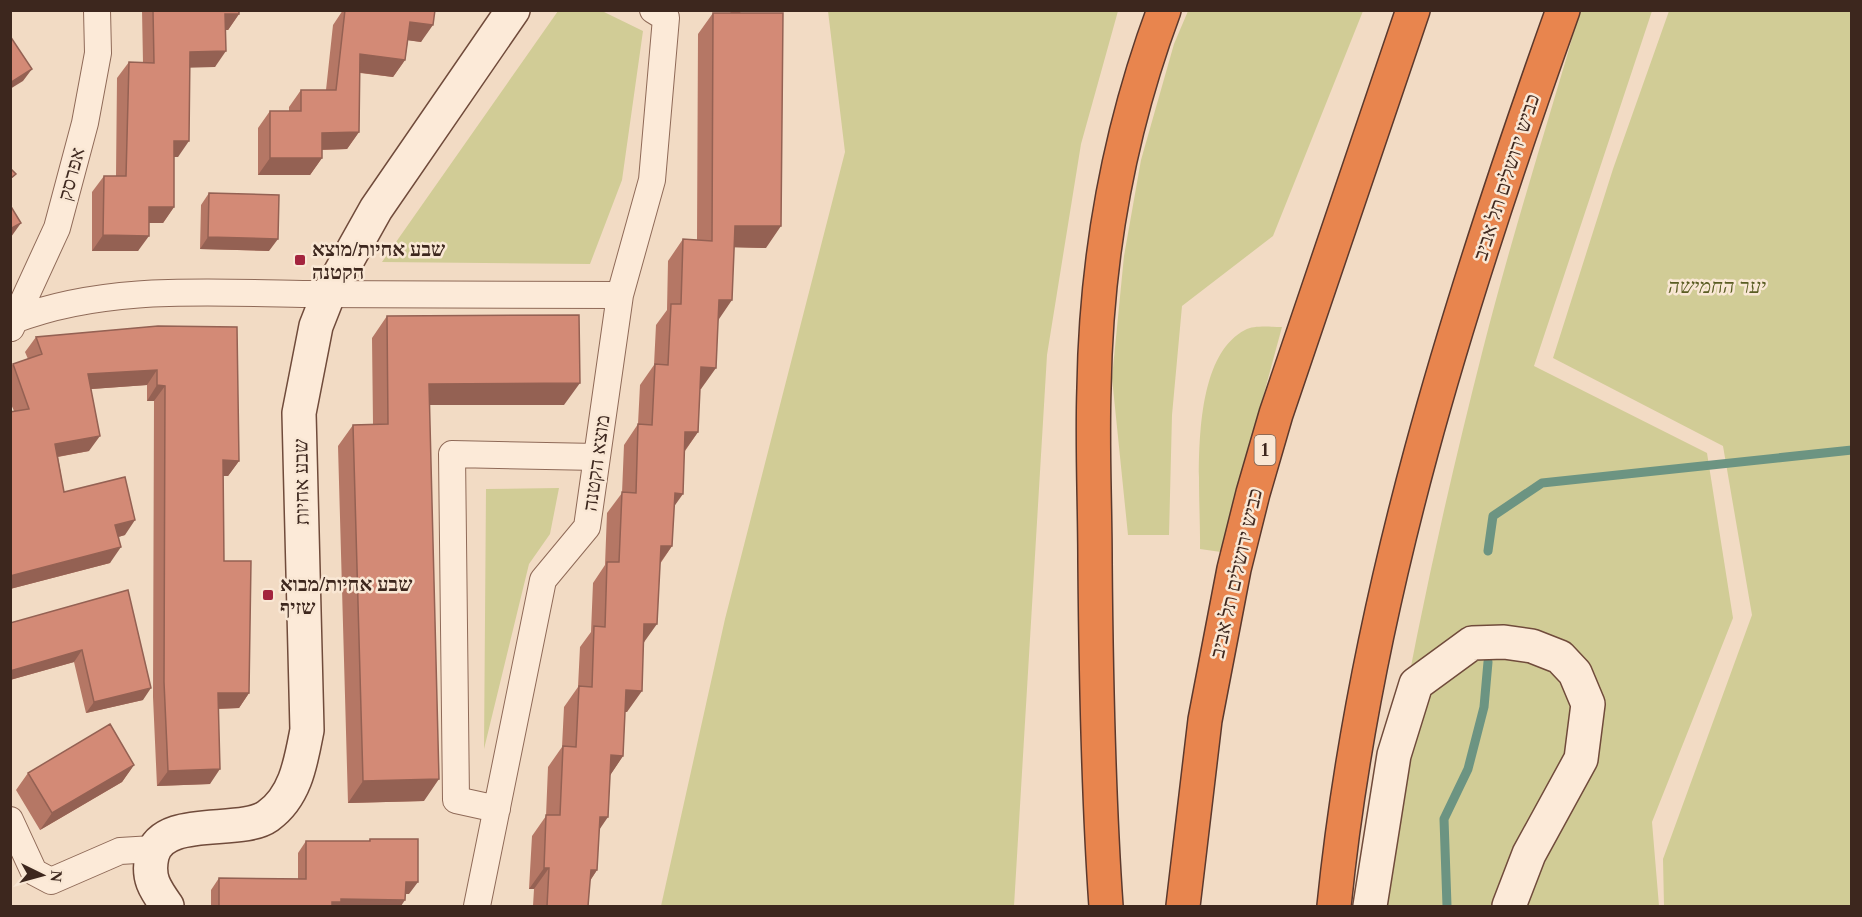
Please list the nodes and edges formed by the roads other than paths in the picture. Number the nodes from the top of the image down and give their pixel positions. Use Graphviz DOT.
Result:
graph roads {
  1 [pos="97,10"];
  2 [pos="513,10"];
  3 [pos="653,10"];
  4 [pos="1164,10"];
  5 [pos="1413,10"];
  6 [pos="1563,10"];
  7 [pos="329,294"];
  8 [pos="620,294"];
  9 [pos="12,324"];
  10 [pos="597,457"];
  11 [pos="496,809"];
  12 [pos="10,820"];
  13 [pos="153,849"];
  14 [pos="167,906"];
  15 [pos="477,906"];
  16 [pos="1106,906"];
  17 [pos="1184,906"];
  18 [pos="1334,906"];
  19 [pos="1370,906"];
  20 [pos="1509,906"];
  1 -- 9 [label="street, אפרסק"];
  2 -- 7 [label="main road, שבע אחיות"];
  3 -- 8 [label="street, מוצא הקטנה"];
  4 -- 16 [label="highway"];
  5 -- 17 [label="highway, כביש ירושלים תל אביב / 1"];
  6 -- 18 [label="highway, כביש ירושלים תל אביב"];
  7 -- 8 [label="street"];
  7 -- 9 [label="street"];
  7 -- 13 [label="main road, שבע אחיות"];
  8 -- 10 [label="street, מוצא הקטנה"];
  10 -- 11 [label="street, מוצא הקטנה"];
  10 -- 11 [label="street"];
  11 -- 15 [label="street, מוצא הקטנה"];
  12 -- 13 [label="street"];
  13 -- 14 [label="main road"];
  19 -- 20 [label="main road"];
}
